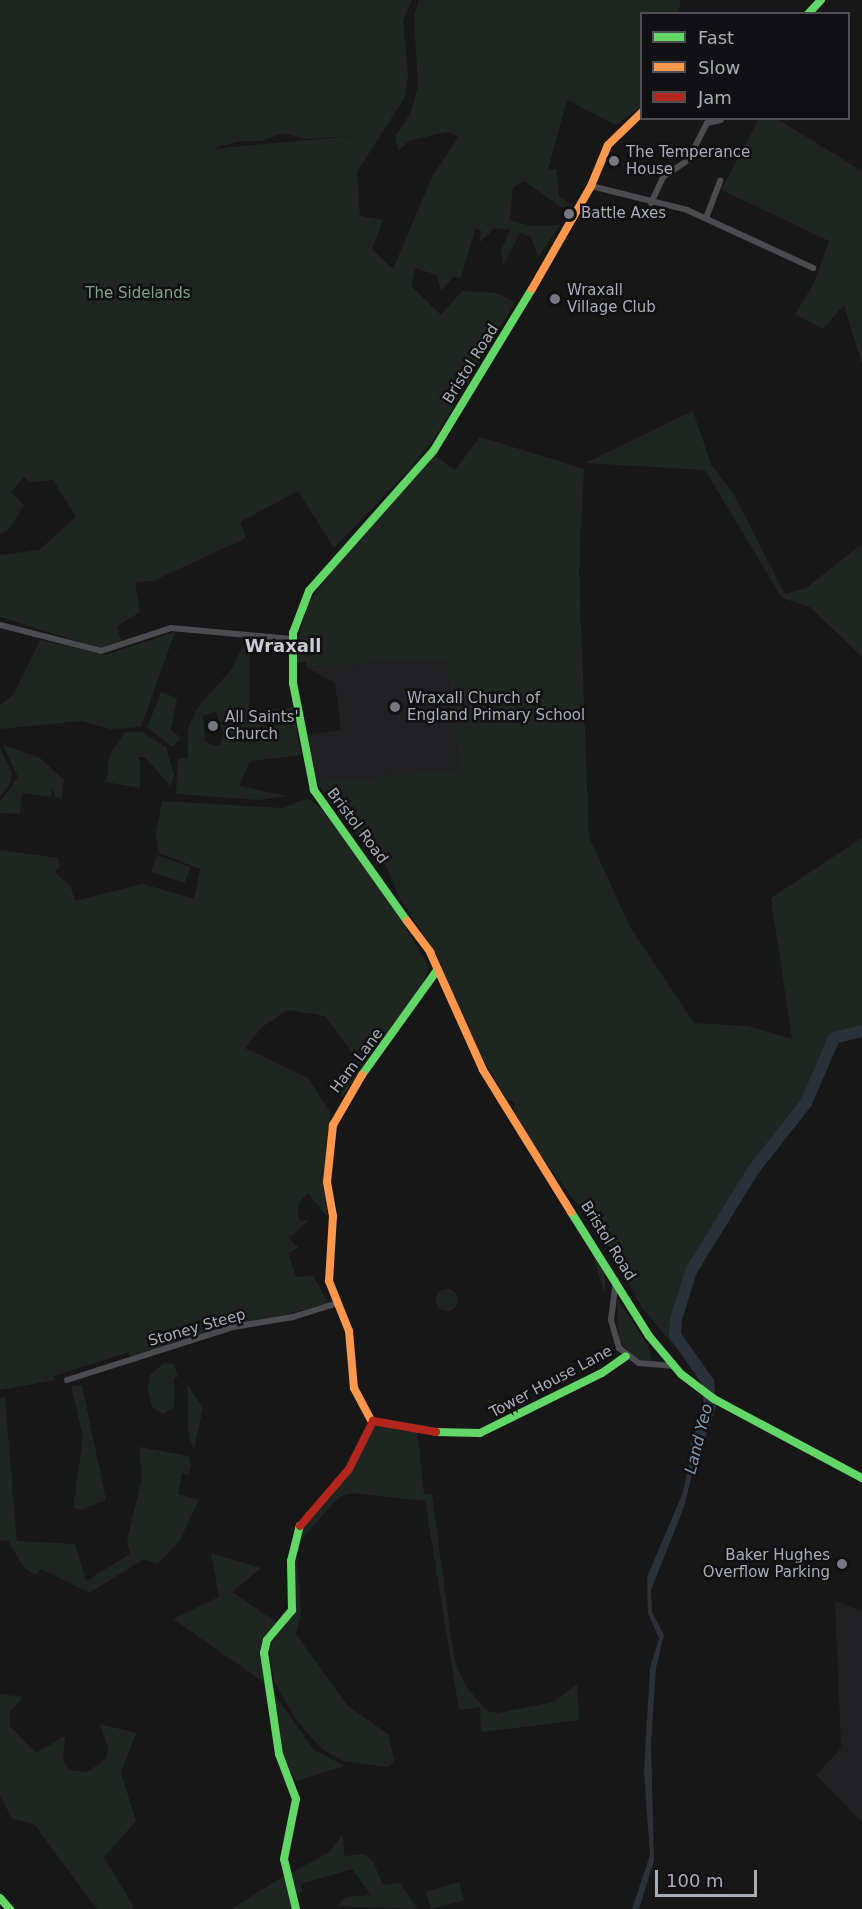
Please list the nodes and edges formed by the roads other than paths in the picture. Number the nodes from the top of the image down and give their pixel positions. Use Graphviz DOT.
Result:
graph roads {
  1 [pos="821,0"];
  2 [pos="810,12"];
  3 [pos="640,114"];
  4 [pos="721,120"];
  5 [pos="717,184"];
  6 [pos="591,186"];
  7 [pos="651,203"];
  8 [pos="706,218"];
  9 [pos="792,248"];
  10 [pos="789,256"];
  11 [pos="813,268"];
  12 [pos="0,625"];
  13 [pos="292,639"];
  14 [pos="438,969"];
  15 [pos="617,1280"];
  16 [pos="335,1304"];
  17 [pos="626,1356"];
  18 [pos="674,1366"];
  19 [pos="67,1380"];
  20 [pos="372,1422"];
  21 [pos="862,1478"];
  22 [pos="0,1898"];
  23 [pos="10,1909"];
  24 [pos="296,1909"];
  1 -- 2 [label="main road"];
  3 -- 6 [label="main road, Bristol Road"];
  4 -- 7 [label="street"];
  5 -- 8 [label="street"];
  6 -- 7 [label="street"];
  6 -- 13 [label="main road, Bristol Road"];
  7 -- 8 [label="street"];
  8 -- 10 [label="street"];
  9 -- 10 [label="street"];
  10 -- 11 [label="street"];
  12 -- 13 [label="street"];
  13 -- 14 [label="main road, Bristol Road"];
  14 -- 15 [label="main road, Bristol Road"];
  14 -- 16 [label="main road, Ham Lane"];
  15 -- 17 [label="street, Tower House Lane"];
  15 -- 18 [label="main road, Bristol Road"];
  16 -- 19 [label="street, Stoney Steep"];
  16 -- 20 [label="main road, Ham Lane"];
  17 -- 18 [label="street, Tower House Lane"];
  17 -- 20 [label="main road, Tower House Lane"];
  18 -- 21 [label="main road, Bristol Road"];
  20 -- 24 [label="main road"];
  22 -- 23 [label="main road"];
}
